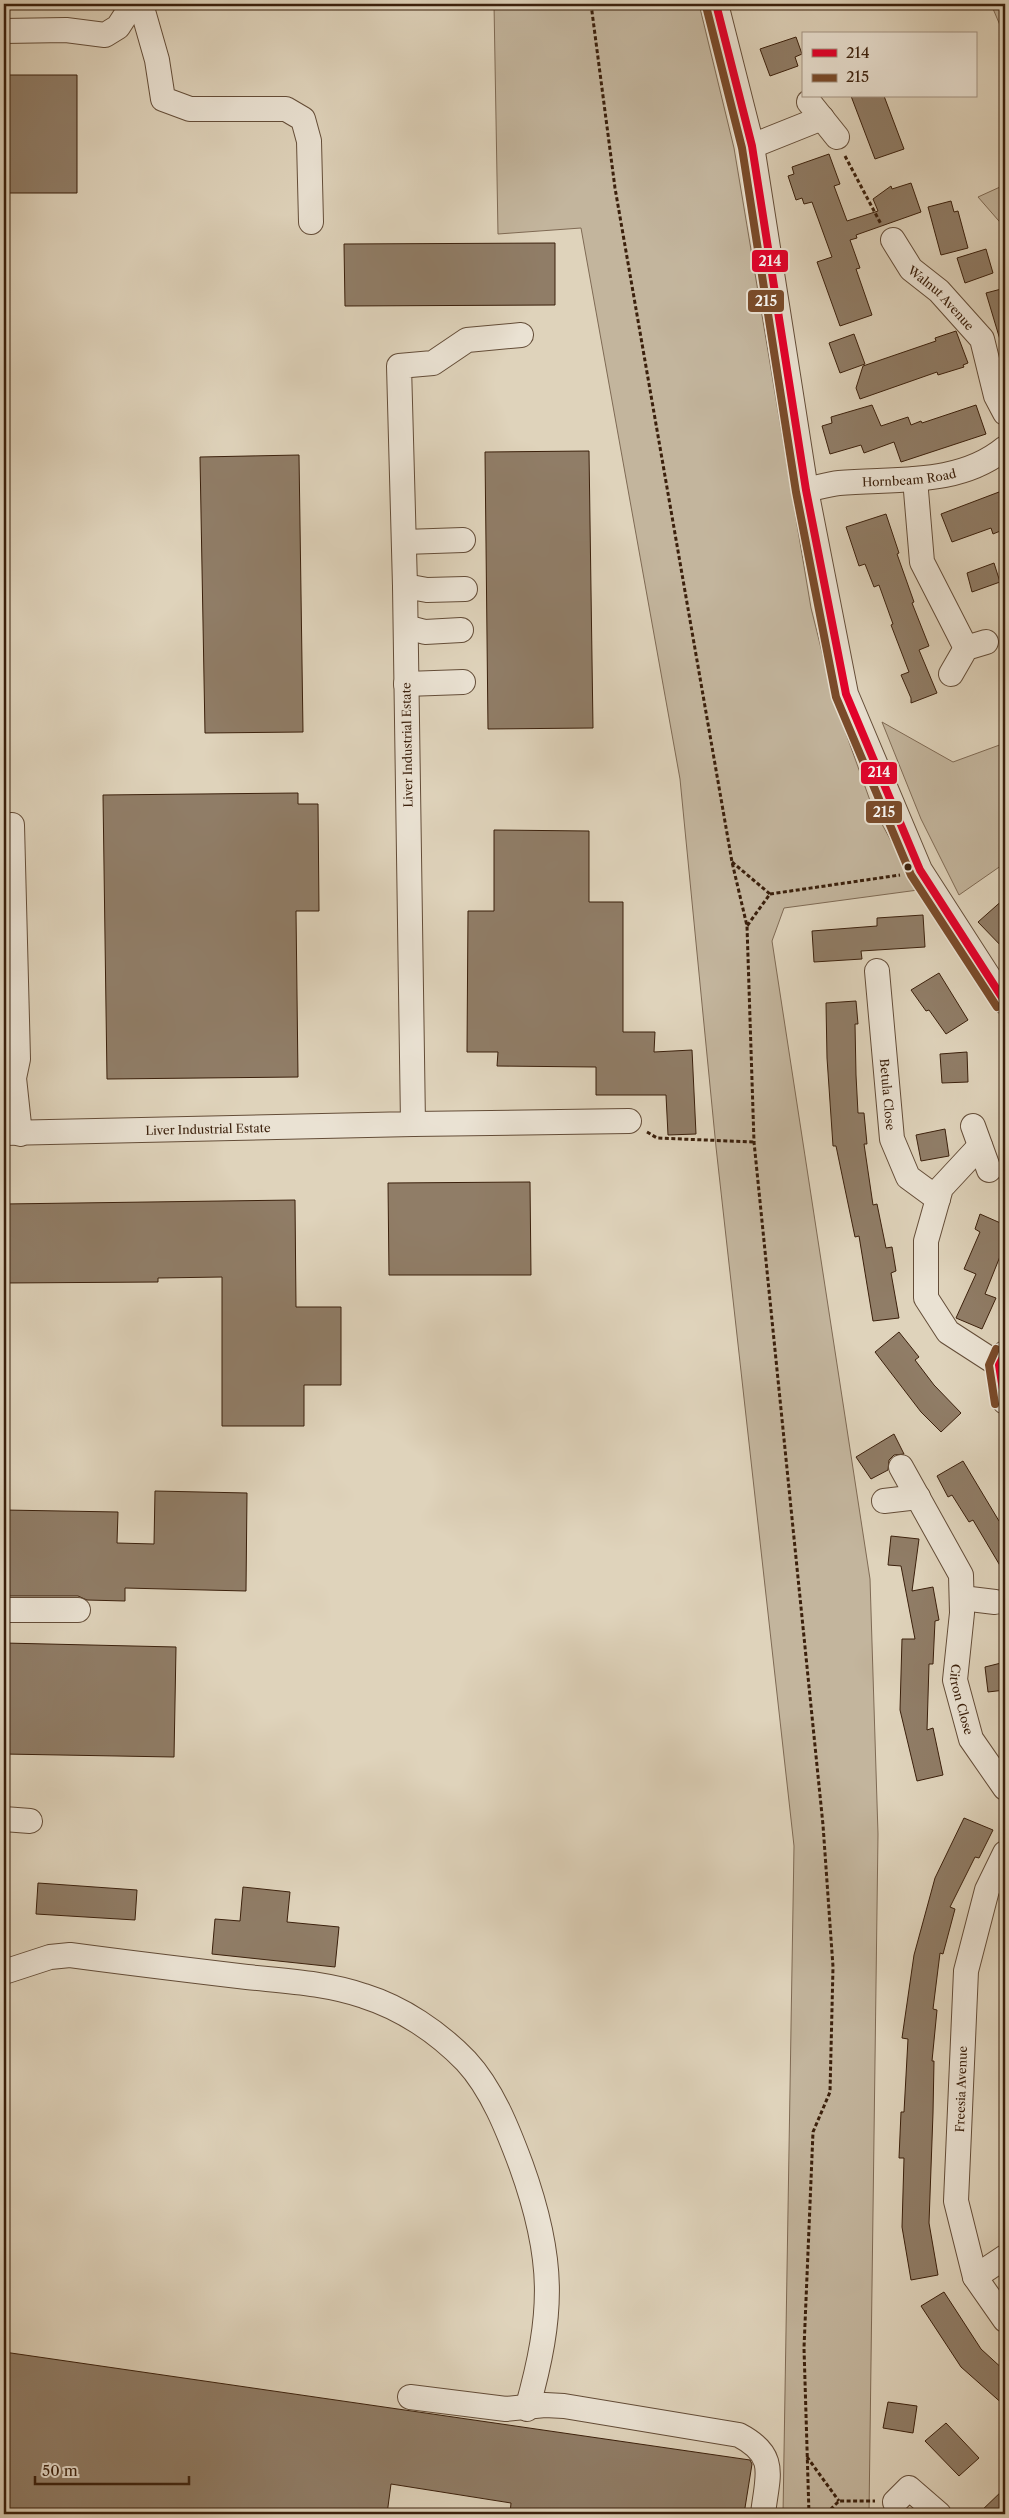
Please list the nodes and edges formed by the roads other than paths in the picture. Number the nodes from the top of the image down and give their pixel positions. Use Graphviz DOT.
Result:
graph roads {
  1 [pos="132,4"];
  2 [pos="141,4"];
  3 [pos="716,4"];
  4 [pos="4,31"];
  5 [pos="837,137"];
  6 [pos="752,146"];
  7 [pos="311,222"];
  8 [pos="893,240"];
  9 [pos="521,335"];
  10 [pos="1005,413"];
  11 [pos="1005,448"];
  12 [pos="915,479"];
  13 [pos="806,490"];
  14 [pos="463,540"];
  15 [pos="404,542"];
  16 [pos="405,586"];
  17 [pos="465,589"];
  18 [pos="406,627"];
  19 [pos="461,630"];
  20 [pos="951,674"];
  21 [pos="463,682"];
  22 [pos="406,684"];
  23 [pos="12,825"];
  24 [pos="877,971"];
  25 [pos="1001,987"];
  26 [pos="629,1121"];
  27 [pos="413,1124"];
  28 [pos="12,1133"];
  29 [pos="989,1170"];
  30 [pos="938,1199"];
  31 [pos="1002,1359"];
  32 [pos="1005,1402"];
  33 [pos="901,1466"];
  34 [pos="918,1497"];
  35 [pos="884,1501"];
  36 [pos="962,1598"];
  37 [pos="995,1602"];
  38 [pos="4,1610"];
  39 [pos="78,1610"];
  40 [pos="1005,1788"];
  41 [pos="4,1819"];
  42 [pos="30,1821"];
  43 [pos="1005,1853"];
  44 [pos="4,1972"];
  45 [pos="1005,2257"];
  46 [pos="975,2277"];
  47 [pos="1005,2320"];
  48 [pos="410,2397"];
  49 [pos="527,2408"];
  50 [pos="895,2502"];
  51 [pos="763,2514"];
  52 [pos="939,2514"];
  1 -- 4 [label="street"];
  2 -- 7 [label="street"];
  3 -- 6 [label="street"];
  5 -- 6 [label="street"];
  6 -- 13 [label="street"];
  8 -- 10 [label="street, Walnut Avenue"];
  9 -- 15 [label="street, Liver Industrial Estate"];
  11 -- 12 [label="street, Hornbeam Road"];
  12 -- 13 [label="street, Hornbeam Road"];
  12 -- 20 [label="street"];
  13 -- 25 [label="street"];
  14 -- 15 [label="street"];
  15 -- 16 [label="street, Liver Industrial Estate"];
  16 -- 17 [label="street"];
  16 -- 18 [label="street, Liver Industrial Estate"];
  18 -- 19 [label="street"];
  18 -- 22 [label="street, Liver Industrial Estate"];
  21 -- 22 [label="street"];
  22 -- 27 [label="street, Liver Industrial Estate"];
  23 -- 28 [label="street"];
  24 -- 30 [label="street, Betula Close"];
  26 -- 27 [label="street, Liver Industrial Estate"];
  27 -- 28 [label="street, Liver Industrial Estate"];
  29 -- 30 [label="street"];
  30 -- 31 [label="street"];
  31 -- 32 [label="street"];
  33 -- 34 [label="street, Citron Close"];
  34 -- 35 [label="street"];
  34 -- 36 [label="street, Citron Close"];
  36 -- 37 [label="street"];
  36 -- 40 [label="street, Citron Close"];
  38 -- 39 [label="street"];
  41 -- 42 [label="street"];
  43 -- 46 [label="street, Freesia Avenue"];
  44 -- 49 [label="street"];
  45 -- 46 [label="street"];
  46 -- 47 [label="street, Freesia Avenue"];
  48 -- 49 [label="street"];
  49 -- 51 [label="street"];
  50 -- 52 [label="street"];
}
